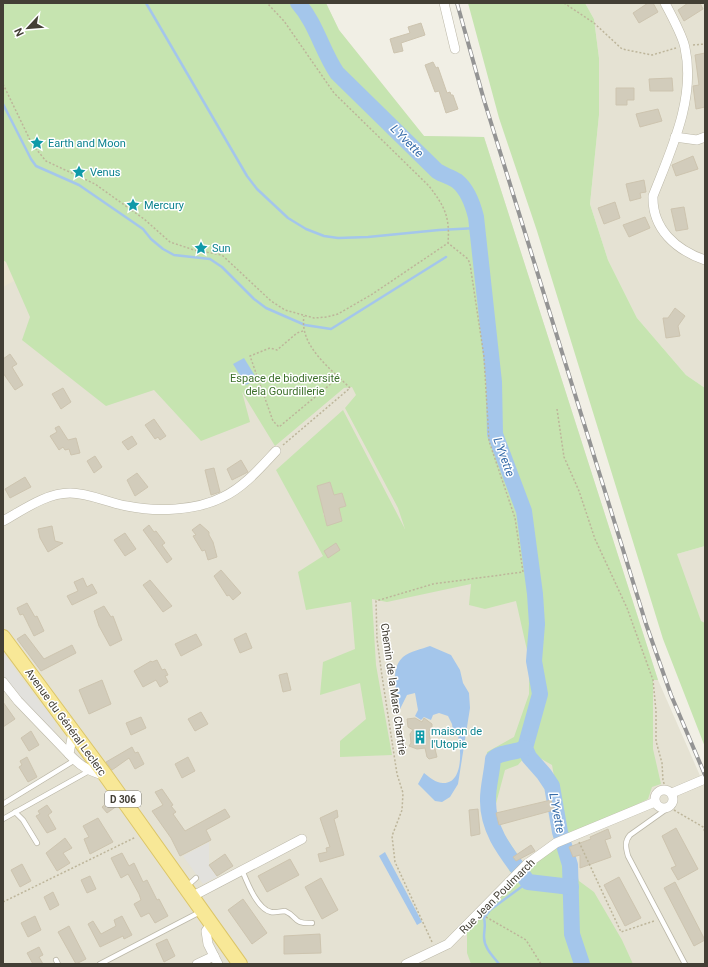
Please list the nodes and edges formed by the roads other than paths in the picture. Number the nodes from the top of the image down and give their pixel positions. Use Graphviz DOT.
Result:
graph roads {
  1 [pos="444,3"];
  2 [pos="665,3"];
  3 [pos="455,49"];
  4 [pos="676,137"];
  5 [pos="705,137"];
  6 [pos="705,260"];
  7 [pos="276,451"];
  8 [pos="3,521"];
  9 [pos="3,637"];
  10 [pos="3,682"];
  11 [pos="73,732"];
  12 [pos="72,757"];
  13 [pos="90,771"];
  14 [pos="106,776"];
  15 [pos="705,779"];
  16 [pos="669,791"];
  17 [pos="655,802"];
  18 [pos="3,804"];
  19 [pos="669,807"];
  20 [pos="15,812"];
  21 [pos="3,819"];
  22 [pos="302,839"];
  23 [pos="37,843"];
  24 [pos="242,870"];
  25 [pos="196,878"];
  26 [pos="188,893"];
  27 [pos="202,911"];
  28 [pos="312,923"];
  29 [pos="211,924"];
  30 [pos="216,960"];
  31 [pos="100,964"];
  32 [pos="197,964"];
  33 [pos="240,964"];
  34 [pos="406,964"];
  35 [pos="685,964"];
  1 -- 3 [label="street"];
  2 -- 4 [label="street"];
  4 -- 5 [label="street"];
  4 -- 6 [label="street"];
  7 -- 8 [label="street"];
  9 -- 11 [label="main road, Avenue du Général Leclerc / D 306"];
  10 -- 12 [label="street"];
  11 -- 12 [label="street"];
  11 -- 14 [label="main road, Avenue du Général Leclerc / D 306"];
  12 -- 13 [label="street"];
  12 -- 18 [label="lane"];
  13 -- 14 [label="street"];
  13 -- 20 [label="lane"];
  14 -- 26 [label="main road, Avenue du Général Leclerc / D 306"];
  15 -- 16 [label="street"];
  16 -- 17 [label="street"];
  16 -- 19 [label="street"];
  17 -- 19 [label="street"];
  17 -- 34 [label="street, Rue Jean Poulmarch"];
  19 -- 35 [label="lane"];
  20 -- 21 [label="lane"];
  20 -- 23 [label="lane"];
  22 -- 24 [label="street"];
  24 -- 26 [label="street"];
  24 -- 28 [label="lane"];
  25 -- 26 [label="lane"];
  26 -- 27 [label="main road, Avenue du Général Leclerc / D 306"];
  27 -- 29 [label="main road, Avenue du Général Leclerc / D 306"];
  27 -- 31 [label="lane"];
  29 -- 30 [label="street"];
  29 -- 33 [label="main road, Avenue du Général Leclerc / D 306"];
  30 -- 32 [label="street"];
}
